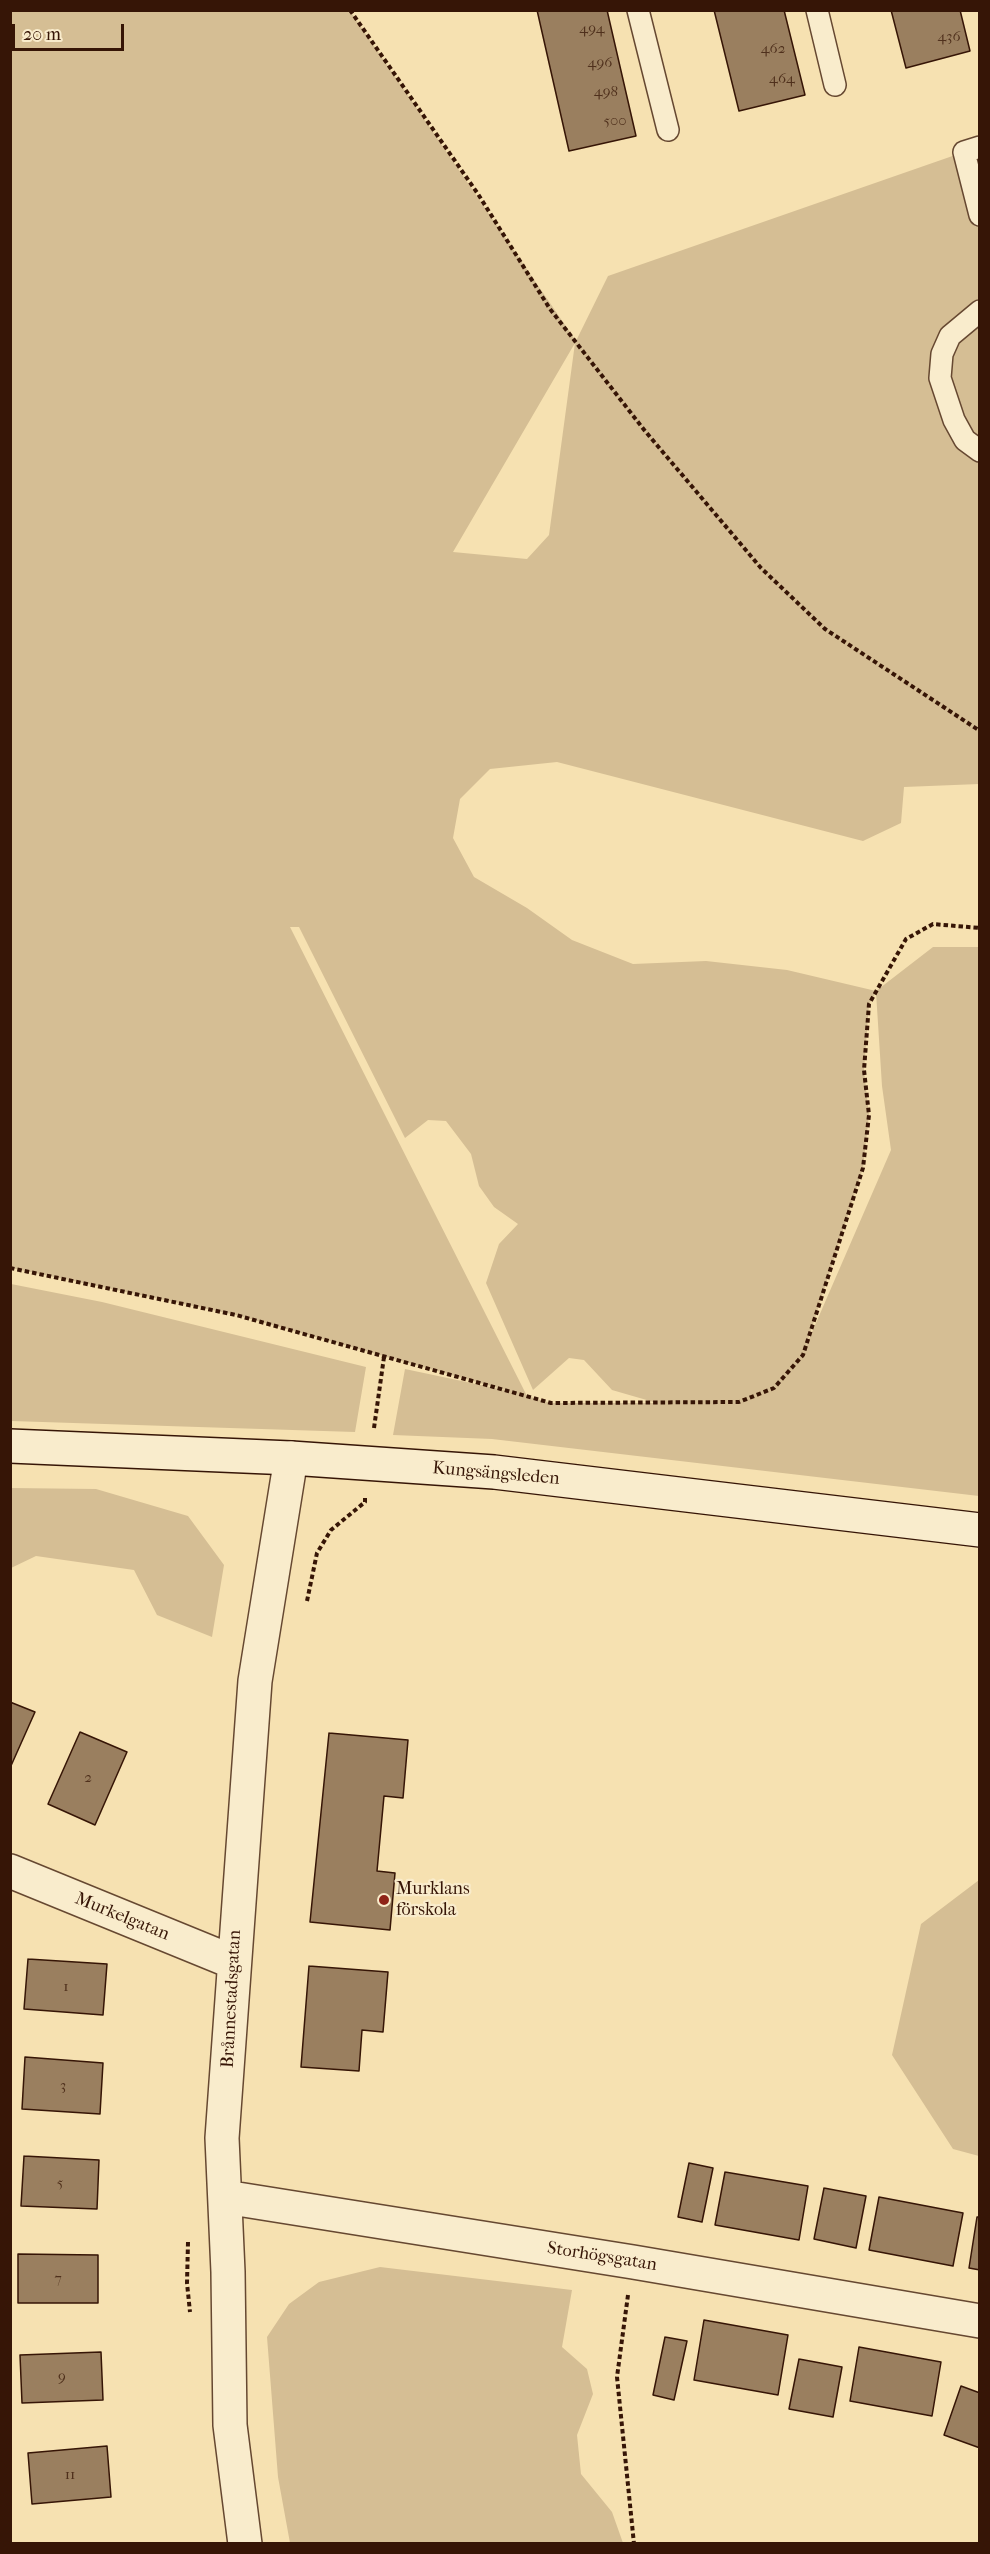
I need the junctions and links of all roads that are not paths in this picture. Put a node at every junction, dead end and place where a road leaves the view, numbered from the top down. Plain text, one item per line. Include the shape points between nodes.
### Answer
1 (638, 10) edge
2 (817, 10) edge
3 (835, 85) dead end
4 (668, 130) dead end
5 (980, 147) edge
6 (980, 215) edge
7 (980, 311) edge
8 (980, 451) edge
9 (10, 1446) edge
10 (291, 1458) junction
11 (980, 1530) edge
12 (10, 1871) edge
13 (233, 1962) junction
14 (225, 2197) junction
15 (980, 2321) edge
16 (245, 2544) edge

1 - 4 lane
2 - 3 lane
5 - 6 lane via 964,152
7 - 8 lane via 950,336 942,354 940,378 954,420 965,440
9 - 10 street, Kungsängsleden
10 - 11 street, Kungsängsleden via 494,1472
10 - 13 street, Brånnestadsgatan via 255,1681
12 - 13 street, Murkelgatan
13 - 14 street, Brånnestadsgatan via 233,2013 222,2138
14 - 15 street, Storhögsgatan
14 - 16 street, Brånnestadsgatan via 230,2425

